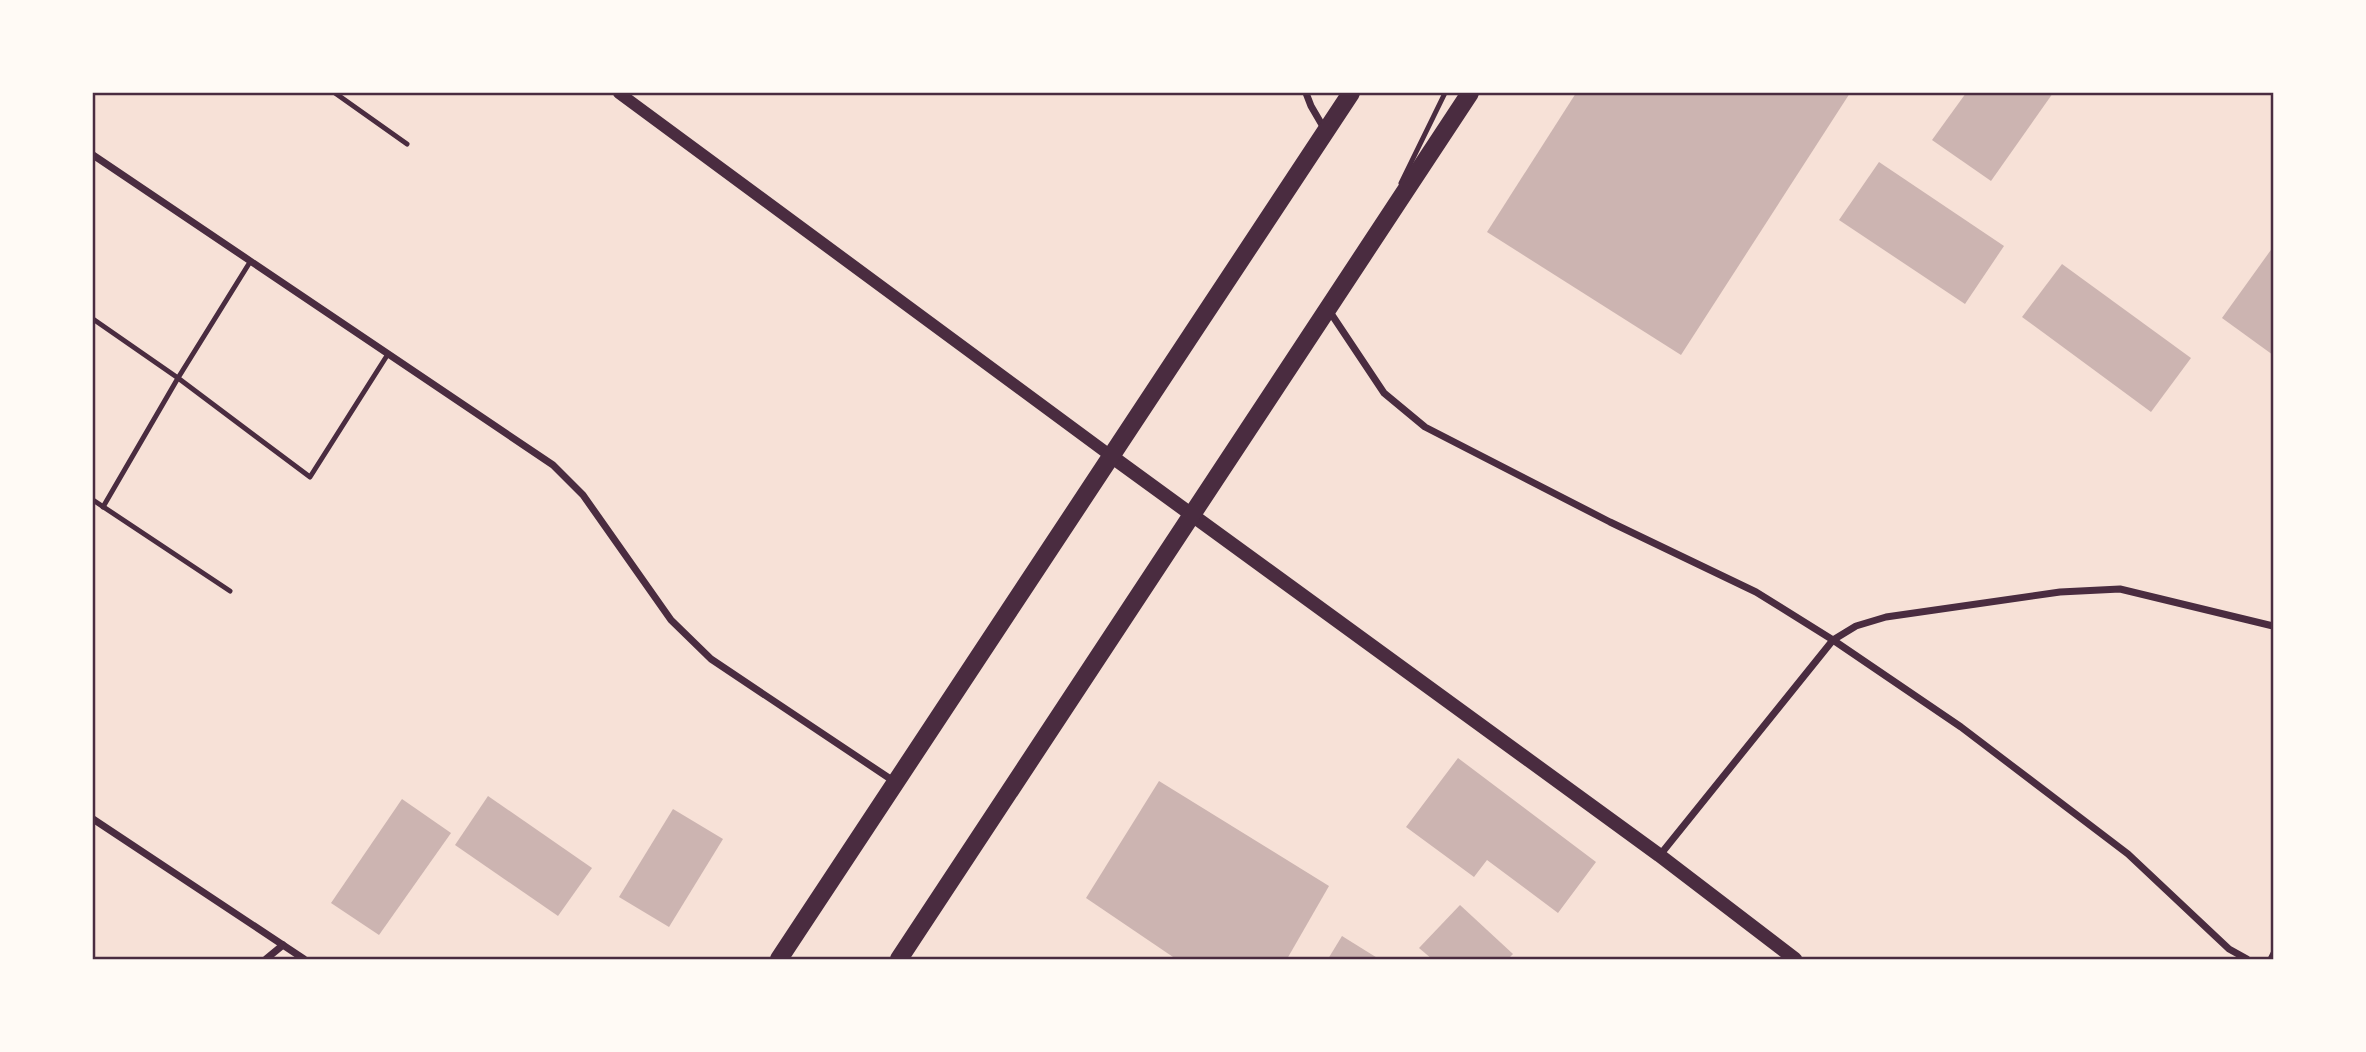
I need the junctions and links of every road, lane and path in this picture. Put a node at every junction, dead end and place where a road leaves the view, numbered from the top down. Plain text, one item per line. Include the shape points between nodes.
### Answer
1 (335, 93) edge
2 (619, 93) edge
3 (1306, 93) edge
4 (1350, 93) edge
5 (1445, 93) edge
6 (1469, 93) edge
7 (1326, 130) junction
8 (407, 144) dead end
9 (93, 155) edge
10 (1375, 236) junction
11 (250, 262) junction
12 (1328, 309) junction
13 (93, 319) edge
14 (388, 354) junction
15 (178, 378) junction
16 (1111, 456) junction
17 (93, 500) edge
18 (103, 507) junction
19 (1192, 514) junction
20 (230, 591) dead end
21 (2273, 626) edge
22 (1833, 640) junction
23 (895, 782) junction
24 (93, 819) edge
25 (1659, 855) junction
26 (805, 920) junction
27 (283, 945) junction
28 (2273, 953) edge
29 (266, 959) edge
30 (304, 959) edge
31 (779, 959) edge
32 (789, 959) edge
33 (899, 959) edge
34 (1795, 959) edge
35 (2247, 959) edge
36 (2270, 959) edge

1 - 8 lane
2 - 16 street
3 - 7 street
4 - 7 main road
5 - 10 lane
6 - 10 main road
7 - 16 main road
9 - 11 street
10 - 12 main road
11 - 14 street
11 - 15 lane
12 - 19 main road
12 - 22 street via 1384,393 1425,427 1756,592
13 - 15 lane
14 - 15 lane via 310,477
14 - 23 street via 553,465 583,495 671,620 711,659
15 - 18 lane
16 - 19 main road
16 - 23 main road
17 - 18 lane
18 - 20 lane
19 - 25 main road
19 - 33 main road
21 - 22 street via 2120,589 2060,592 1886,617 1856,626
22 - 25 street
22 - 35 street via 1961,727 2128,854 2229,949
23 - 26 main road
24 - 27 street
25 - 34 main road
26 - 31 main road
26 - 32 lane
27 - 29 street
27 - 30 street
28 - 36 lane

